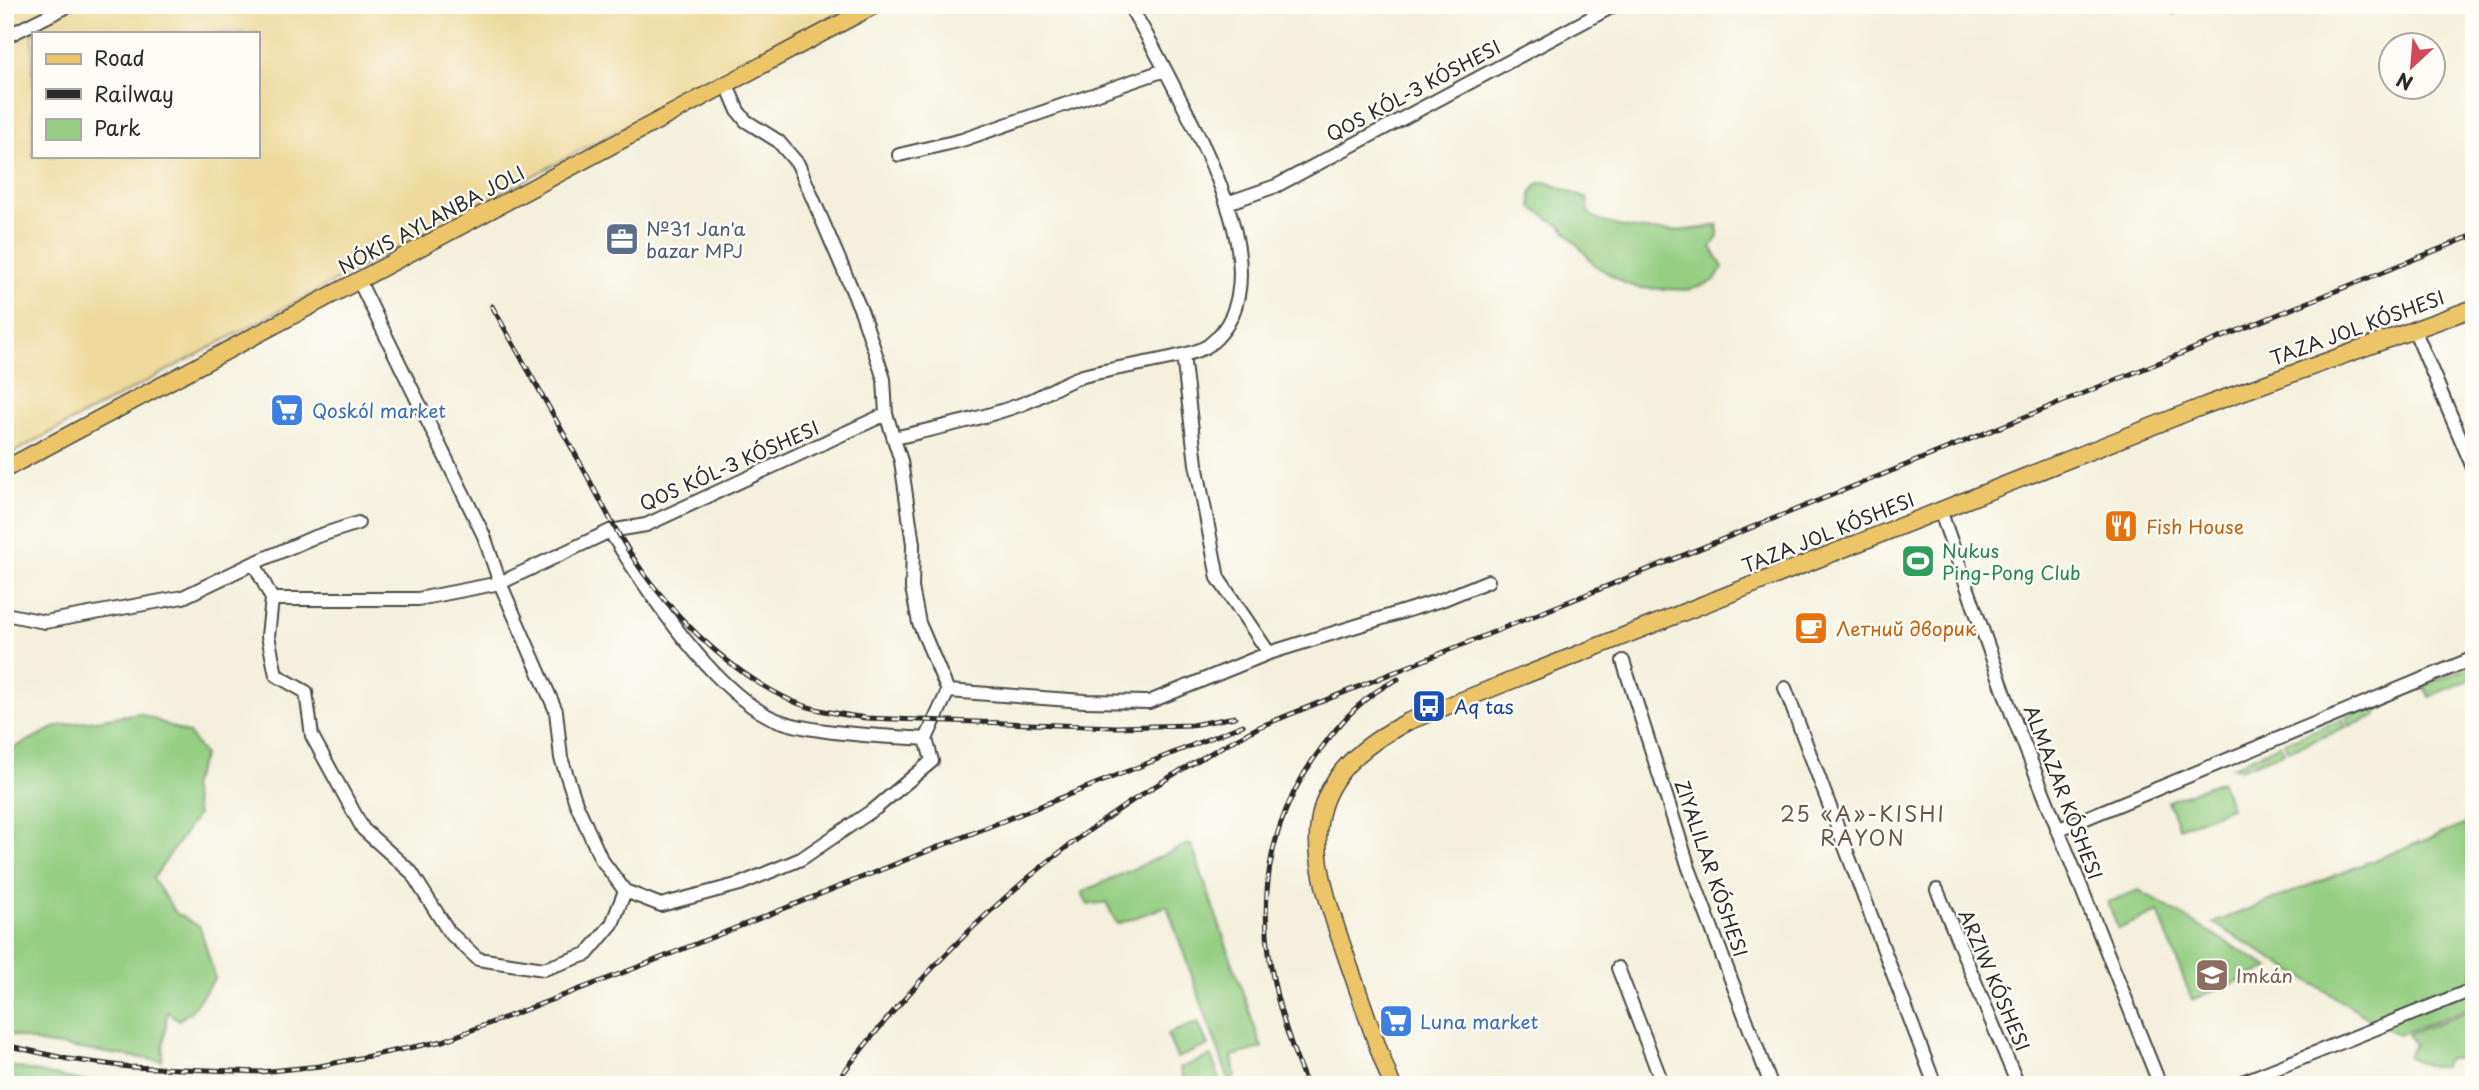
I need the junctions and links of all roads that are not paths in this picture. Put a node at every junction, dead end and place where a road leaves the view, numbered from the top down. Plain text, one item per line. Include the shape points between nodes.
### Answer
1 (70, 5) edge
2 (875, 5) edge
3 (1129, 5) edge
4 (1615, 5) edge
5 (5, 37) edge
6 (1165, 70) junction
7 (726, 83) junction
8 (899, 155) dead end
9 (1227, 203) junction
10 (359, 281) junction
11 (2474, 309) edge
12 (2414, 329) junction
13 (1183, 355) junction
14 (886, 414) junction
15 (894, 438) junction
16 (5, 469) edge
17 (2474, 470) edge
18 (1940, 510) junction
19 (358, 523) dead end
20 (610, 531) junction
21 (254, 563) junction
22 (1488, 581) dead end
23 (500, 583) junction
24 (272, 599) junction
25 (5, 614) edge
26 (1269, 653) junction
27 (2474, 659) edge
28 (1623, 661) dead end
29 (1785, 688) dead end
30 (948, 691) junction
31 (926, 739) junction
32 (2057, 830) junction
33 (1937, 890) dead end
34 (625, 891) junction
35 (1618, 968) dead end
36 (2474, 989) edge
37 (1392, 1085) edge
38 (1663, 1085) edge
39 (1771, 1085) edge
40 (1935, 1085) edge
41 (2018, 1085) edge
42 (2160, 1085) edge
43 (2235, 1085) edge

1 - 5 street
2 - 7 main road
3 - 6 street
4 - 9 street, QOS KÓL-3 KÓSHESI via 1276,186
6 - 8 street via 962,140
6 - 9 street via 1208,153
7 - 10 main road
7 - 14 street via 746,121 778,141 798,164 862,313 884,379
9 - 13 street via 1241,264 1236,299 1225,326 1208,346
10 - 16 main road
10 - 23 street via 484,536
11 - 12 main road, TAZA JOL KÓSHESI
12 - 17 street
12 - 18 main road, TAZA JOL KÓSHESI
13 - 15 street via 1081,377 1026,403
13 - 26 street via 1196,464 1218,578
14 - 15 street
14 - 20 street, QOS KÓL-3 KÓSHESI via 646,525
15 - 30 street via 913,544 912,588
18 - 32 street, ALMAZAR KÓSHESI
18 - 37 main road, TAZA JOL KÓSHESI via 1407,722 1374,739 1352,758 1325,799 1315,838 1326,902
19 - 21 street
20 - 23 street, QOS KÓL-3 KÓSHESI
20 - 31 street via 650,596 714,671 770,717 827,730
21 - 24 street
21 - 25 street via 183,597 153,605 45,622
22 - 26 street
23 - 24 street via 418,599
23 - 34 street via 556,711 561,758 576,803 601,859
24 - 34 street via 268,636 276,674 306,692 312,736 335,783 363,829 411,872 449,932 478,959 544,969 587,954 612,924
26 - 30 street via 1149,702
27 - 32 street
28 - 39 street via 1689,868
29 - 40 street
30 - 31 street
31 - 34 street via 932,761 801,859 740,884 661,905
32 - 42 street, ALMAZAR KÓSHESI
33 - 41 street
35 - 38 street
36 - 43 street

